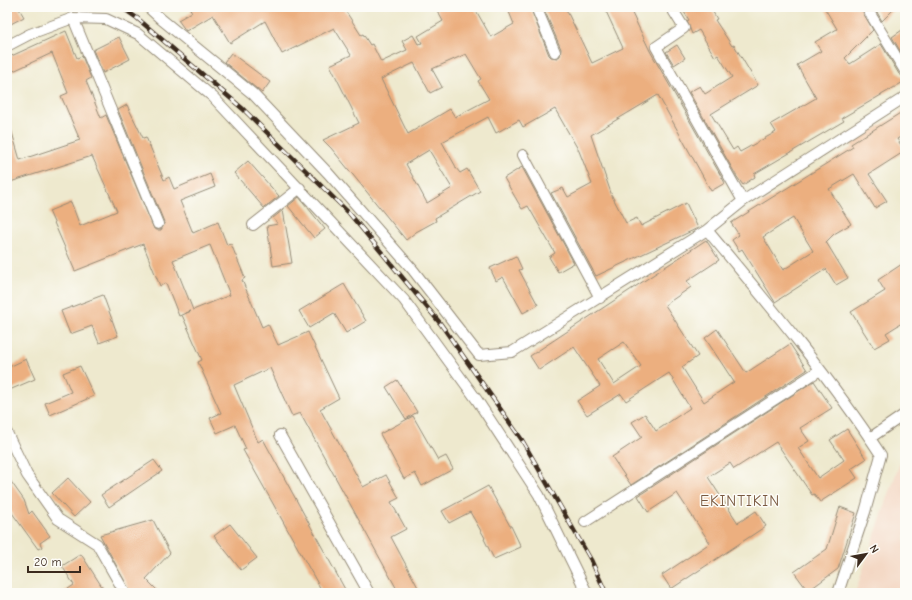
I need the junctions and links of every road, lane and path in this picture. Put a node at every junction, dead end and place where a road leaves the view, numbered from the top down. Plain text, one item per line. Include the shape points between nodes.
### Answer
1 (148, 7) edge
2 (536, 7) edge
3 (670, 7) edge
4 (866, 7) edge
5 (73, 18) junction
6 (7, 46) edge
7 (555, 52) dead end
8 (905, 71) edge
9 (905, 97) edge
10 (523, 155) dead end
11 (300, 188) junction
12 (743, 201) junction
13 (158, 224) dead end
14 (253, 225) dead end
15 (707, 230) junction
16 (600, 298) junction
17 (820, 370) junction
18 (905, 414) edge
19 (7, 433) edge
20 (280, 435) dead end
21 (870, 438) junction
22 (585, 522) dead end
23 (125, 593) edge
24 (369, 593) edge
25 (587, 593) edge
26 (838, 593) edge

1 - 16 lane via 252,94 328,173 413,270 479,355 512,352
2 - 7 lane
3 - 12 lane via 684,28 656,47
4 - 8 lane
5 - 6 lane via 30,34
5 - 11 lane via 106,19 138,34 213,97
5 - 13 lane
9 - 12 lane
10 - 16 lane
11 - 14 lane
11 - 25 lane via 404,300 477,400 539,495
12 - 15 lane
15 - 16 lane
15 - 17 lane
17 - 21 lane
17 - 22 lane
18 - 21 lane
19 - 23 lane via 27,475 58,519 97,544
20 - 24 lane
21 - 26 lane via 881,455

